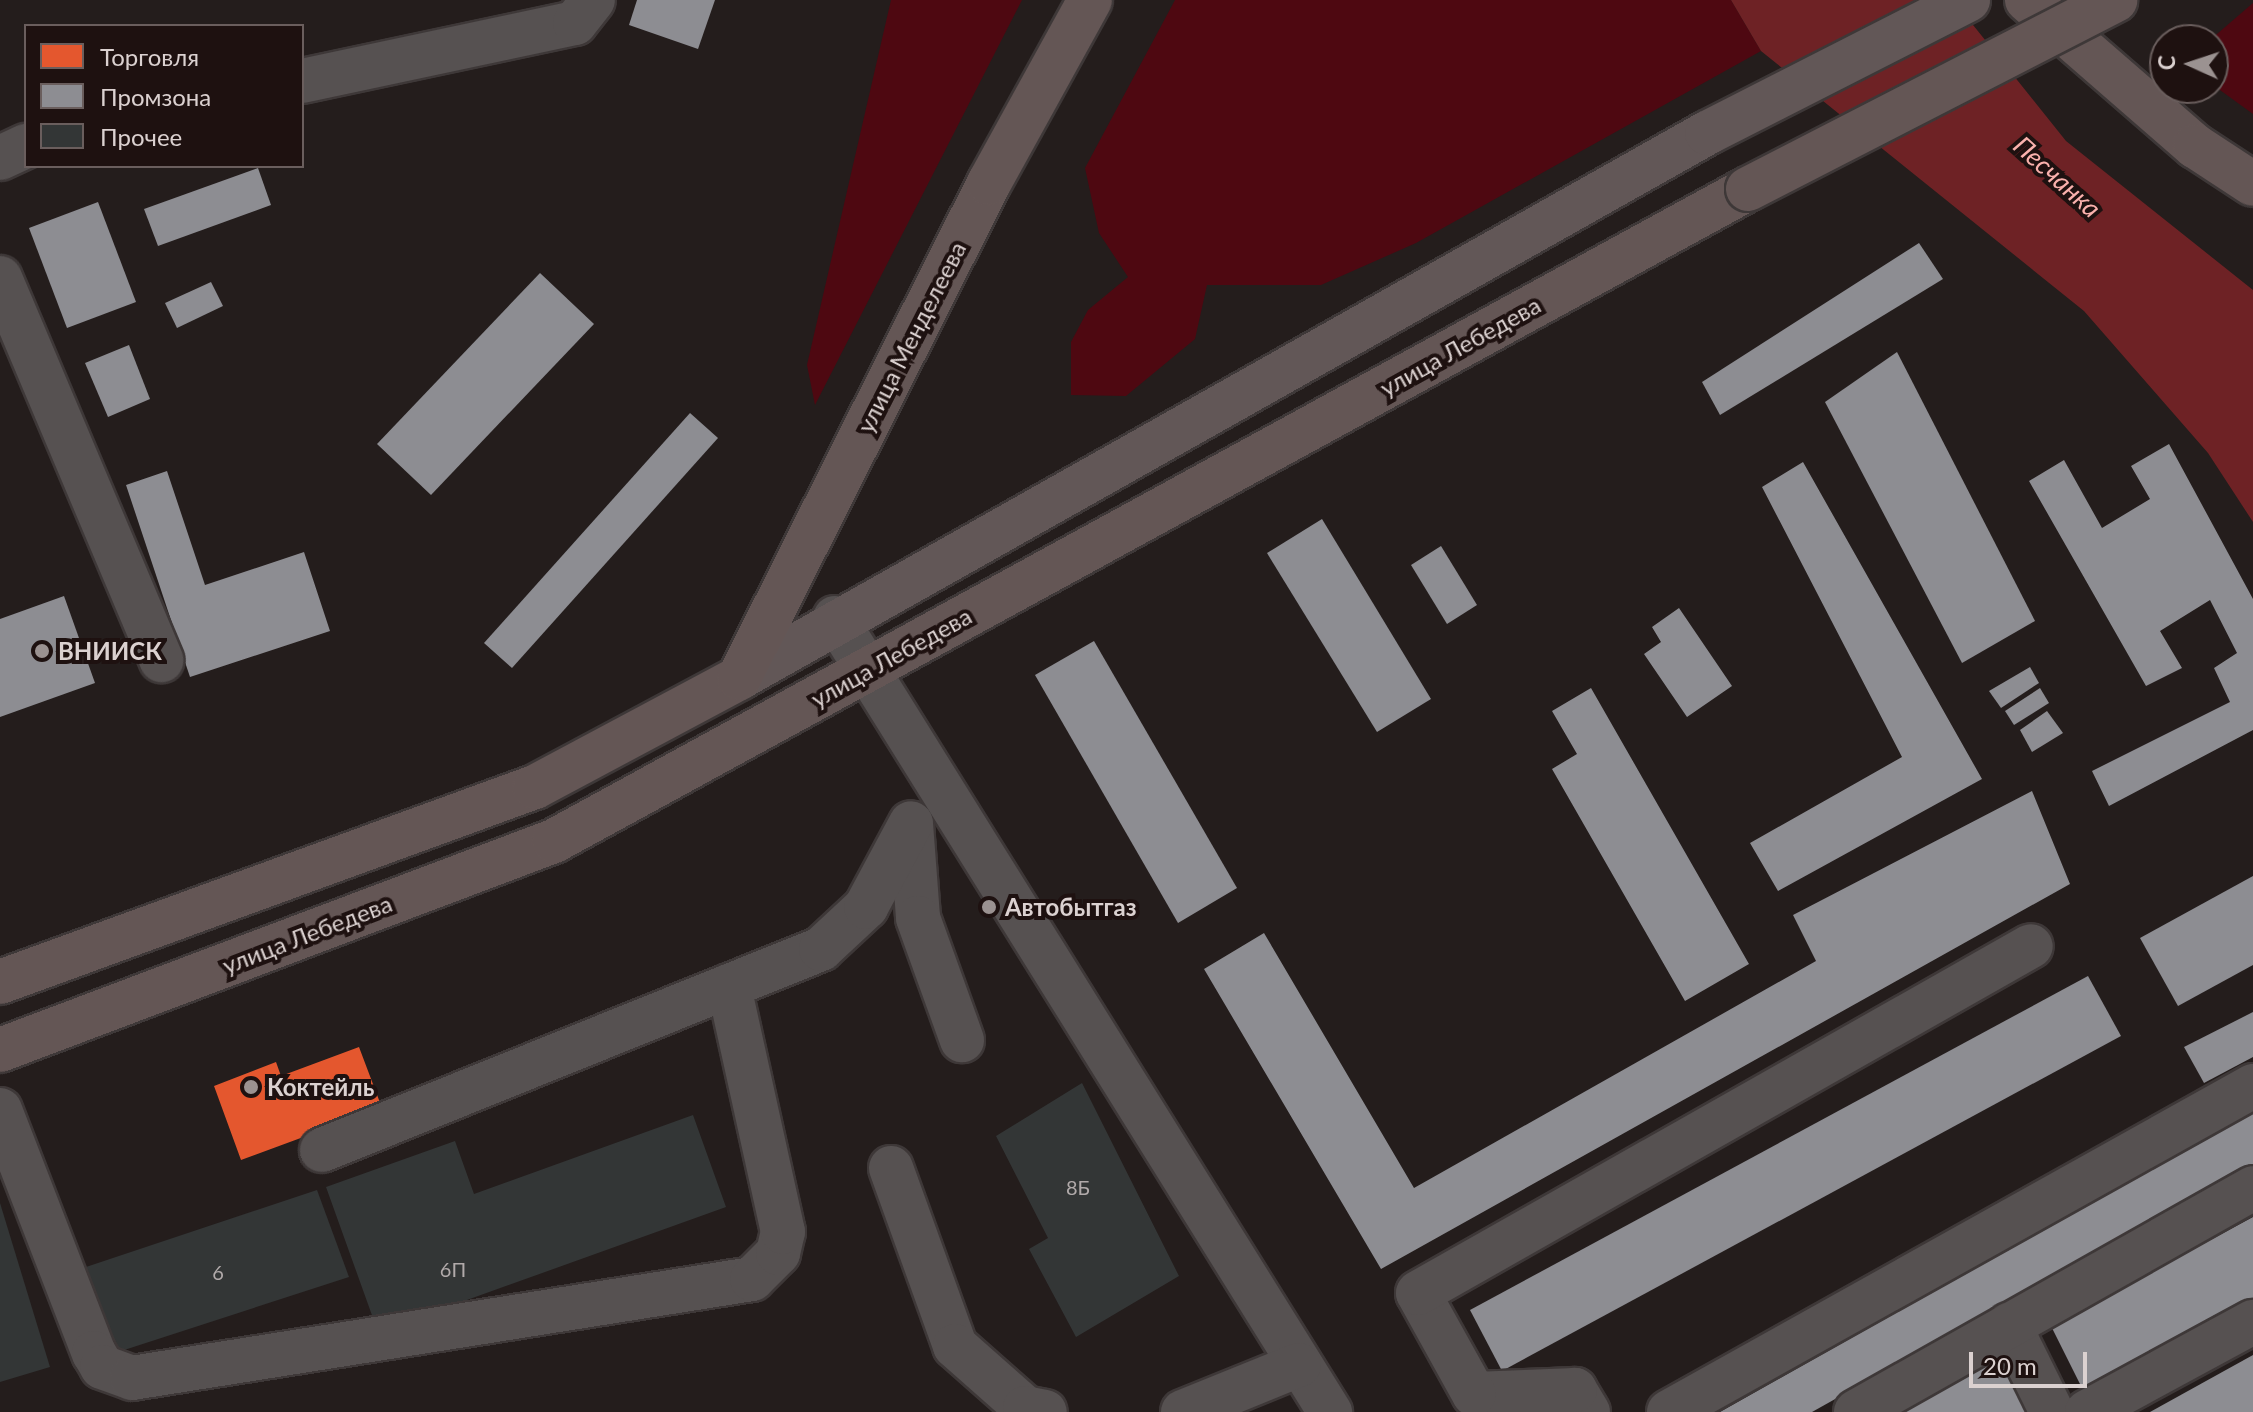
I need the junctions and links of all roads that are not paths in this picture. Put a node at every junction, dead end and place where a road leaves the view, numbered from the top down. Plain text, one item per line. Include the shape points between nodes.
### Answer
1 (593, 0) edge
2 (1090, 0) edge
3 (1968, 0) edge
4 (2027, 0) edge
5 (2115, 0) edge
6 (304, 81) edge
7 (24, 147) edge
8 (0, 158) edge
9 (2253, 184) edge
10 (0, 278) edge
11 (835, 618) junction
12 (161, 660) dead end
13 (863, 670) junction
14 (739, 678) junction
15 (920, 750) junction
16 (911, 823) junction
17 (2031, 946) dead end
18 (0, 982) edge
19 (729, 986) junction
20 (962, 1040) dead end
21 (0, 1050) edge
22 (2253, 1086) edge
23 (0, 1110) edge
24 (322, 1150) dead end
25 (891, 1168) dead end
26 (2253, 1188) edge
27 (2253, 1322) edge
28 (2009, 1325) junction
29 (1299, 1365) junction
30 (1460, 1403) edge
31 (1045, 1412) edge
32 (1183, 1412) edge
33 (1330, 1412) edge
34 (1588, 1412) edge
35 (1669, 1412) edge
36 (1856, 1412) edge
37 (2052, 1412) edge
38 (2087, 1412) edge

1 - 6 lane via 575,23
2 - 14 highway, улица Менделеева via 989,183
3 - 11 main road via 1707,133
4 - 9 highway via 2195,146
5 - 13 highway, улица Лебедева, bridge via 1748,189
7 - 8 lane
10 - 12 lane
11 - 13 lane
11 - 14 main road
13 - 15 lane
13 - 21 highway, улица Лебедева via 554,841
14 - 18 highway via 535,787
15 - 16 lane
15 - 29 lane
16 - 19 lane via 866,907 821,949
16 - 20 lane via 918,918
17 - 30 lane via 1418,1293
19 - 23 lane via 783,1232 778,1253 752,1279 132,1378 102,1367 94,1353
19 - 24 lane
22 - 35 lane
25 - 31 lane via 955,1346 1025,1408
26 - 28 lane
27 - 38 lane
28 - 36 lane
28 - 37 lane
29 - 32 lane
29 - 33 lane
30 - 34 lane via 1575,1390

